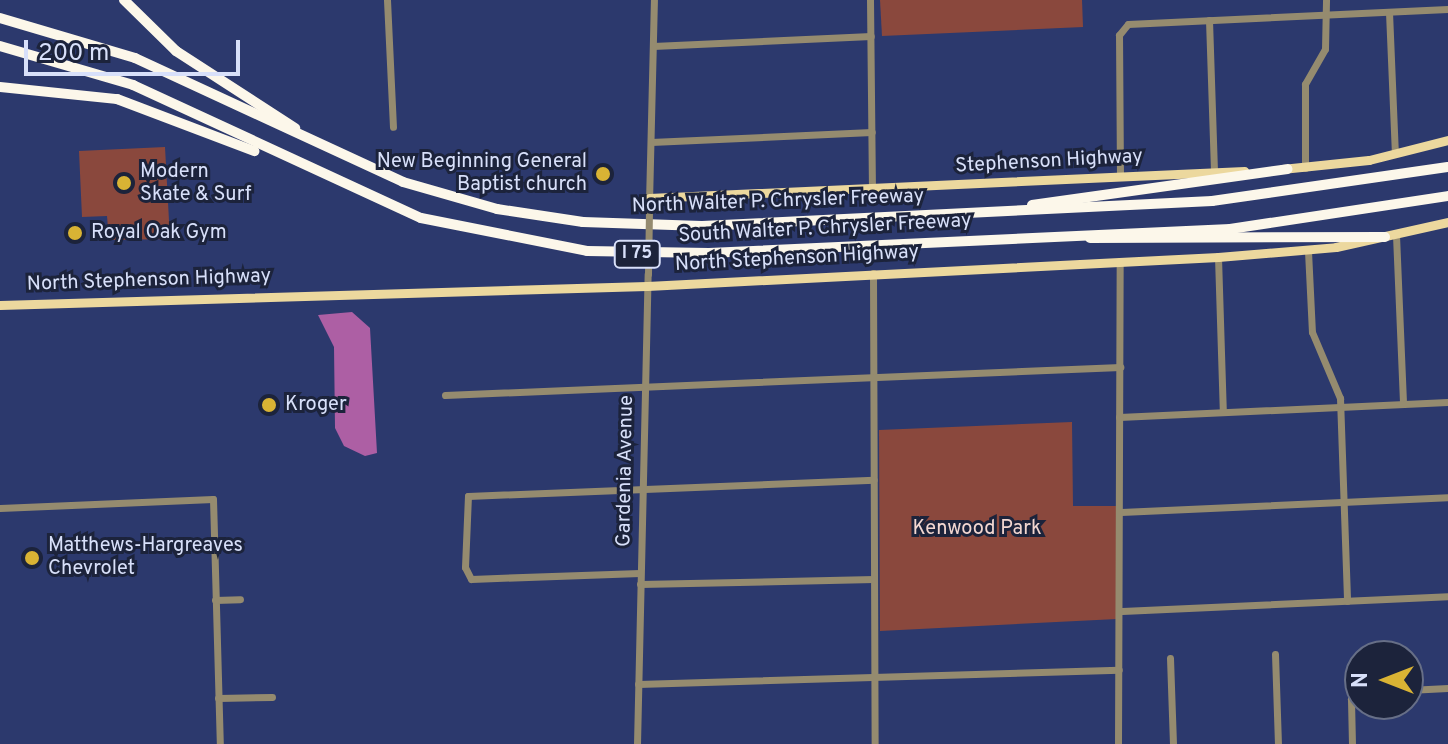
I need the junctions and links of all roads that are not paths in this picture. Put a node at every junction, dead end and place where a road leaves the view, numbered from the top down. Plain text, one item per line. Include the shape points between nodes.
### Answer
1 (124, 0) edge
2 (387, 0) edge
3 (654, 0) edge
4 (870, 0) edge
5 (1326, 0) edge
6 (1448, 9) edge
7 (1389, 12) junction
8 (1326, 14) junction
9 (0, 18) edge
10 (1209, 20) junction
11 (871, 36) junction
12 (0, 46) edge
13 (653, 46) junction
14 (0, 87) edge
15 (393, 127) dead end
16 (872, 132) junction
17 (1448, 140) edge
18 (651, 142) junction
19 (320, 145) junction
20 (1395, 153) junction
21 (1448, 167) edge
22 (1305, 168) junction
23 (1287, 169) junction
24 (308, 172) junction
25 (1214, 172) junction
26 (1120, 177) junction
27 (872, 189) junction
28 (1448, 196) edge
29 (649, 203) junction
30 (998, 211) junction
31 (1448, 222) edge
32 (1072, 235) junction
33 (1391, 236) junction
34 (1308, 251) junction
35 (1218, 257) junction
36 (1120, 261) junction
37 (873, 273) junction
38 (647, 286) junction
39 (0, 305) edge
40 (1120, 367) junction
41 (873, 380) junction
42 (644, 387) junction
43 (445, 395) dead end
44 (1448, 402) edge
45 (1403, 404) junction
46 (1340, 407) junction
47 (1223, 412) junction
48 (1119, 417) junction
49 (874, 480) junction
50 (642, 485) junction
51 (1448, 497) edge
52 (1344, 502) junction
53 (0, 508) edge
54 (1121, 512) junction
55 (640, 573) junction
56 (874, 579) junction
57 (640, 584) junction
58 (1448, 596) edge
59 (240, 599) dead end
60 (215, 600) junction
61 (1347, 601) junction
62 (1122, 611) junction
63 (1275, 654) dead end
64 (1170, 658) dead end
65 (1119, 670) junction
66 (875, 678) junction
67 (638, 684) junction
68 (1448, 688) edge
69 (1424, 689) edge
70 (272, 697) dead end
71 (218, 698) junction
72 (1354, 720) edge
73 (220, 744) edge
74 (637, 744) edge
75 (875, 744) edge
76 (1118, 744) edge
77 (1173, 744) edge
78 (1278, 744) edge
79 (1352, 744) edge

1 - 19 highway via 176,51
2 - 15 street
3 - 13 street, Gardenia Avenue
4 - 11 street
5 - 8 street
6 - 7 street
7 - 8 street
7 - 20 street
8 - 10 street
8 - 22 street via 1325,49 1305,84
9 - 19 highway, North Walter P. Chrysler Freeway / I 75 via 135,58
10 - 25 street
10 - 26 street via 1122,28
11 - 13 street
11 - 16 street
12 - 24 highway, South Walter P. Chrysler Freeway / I 75 via 124,82
13 - 18 street, Gardenia Avenue
14 - 24 highway via 135,104
16 - 18 street
16 - 27 street
17 - 20 main road, Stephenson Highway
18 - 29 street, Gardenia Avenue
19 - 30 highway, North Walter P. Chrysler Freeway / I 75 via 424,189 583,222 674,227
20 - 22 main road, Stephenson Highway
21 - 30 highway, North Walter P. Chrysler Freeway / I 75 via 1235,199
22 - 23 main road, Stephenson Highway
23 - 25 main road, Stephenson Highway
23 - 30 highway
24 - 32 highway, South Walter P. Chrysler Freeway / I 75 via 455,228 604,253
25 - 26 main road, Stephenson Highway
26 - 27 main road, Stephenson Highway
27 - 29 main road, Stephenson Highway
28 - 32 highway, South Walter P. Chrysler Freeway / I 75 via 1283,225
29 - 38 street, Gardenia Avenue, bridge
31 - 33 main road, North Stephenson Highway
32 - 33 highway via 1116,243
33 - 34 main road, North Stephenson Highway
33 - 45 street
34 - 35 main road, North Stephenson Highway
34 - 46 street via 1312,332 1333,369
35 - 36 main road, North Stephenson Highway
35 - 47 street
36 - 37 main road, North Stephenson Highway
36 - 40 street
37 - 38 main road, North Stephenson Highway
37 - 41 street
38 - 39 main road, North Stephenson Highway
38 - 42 street, Gardenia Avenue
40 - 41 street
40 - 48 street
41 - 42 street
41 - 49 street
42 - 43 street
42 - 50 street, Gardenia Avenue
44 - 45 street
45 - 46 street
46 - 47 street
46 - 52 street
47 - 48 street
48 - 54 street
49 - 50 street
49 - 56 street
50 - 55 street, Gardenia Avenue
50 - 55 street via 470,494 465,567 471,579
51 - 52 street
52 - 54 street
52 - 61 street
53 - 60 street via 213,499
54 - 62 street
55 - 57 street, Gardenia Avenue
56 - 57 street
56 - 66 street
57 - 67 street, Gardenia Avenue
58 - 61 street
59 - 60 street
60 - 71 street
61 - 62 street
62 - 65 street
63 - 78 street
64 - 77 street
65 - 66 street
65 - 76 street
66 - 67 street
66 - 75 street
67 - 74 street, Gardenia Avenue
68 - 69 street
70 - 71 street
71 - 73 street
72 - 79 street

